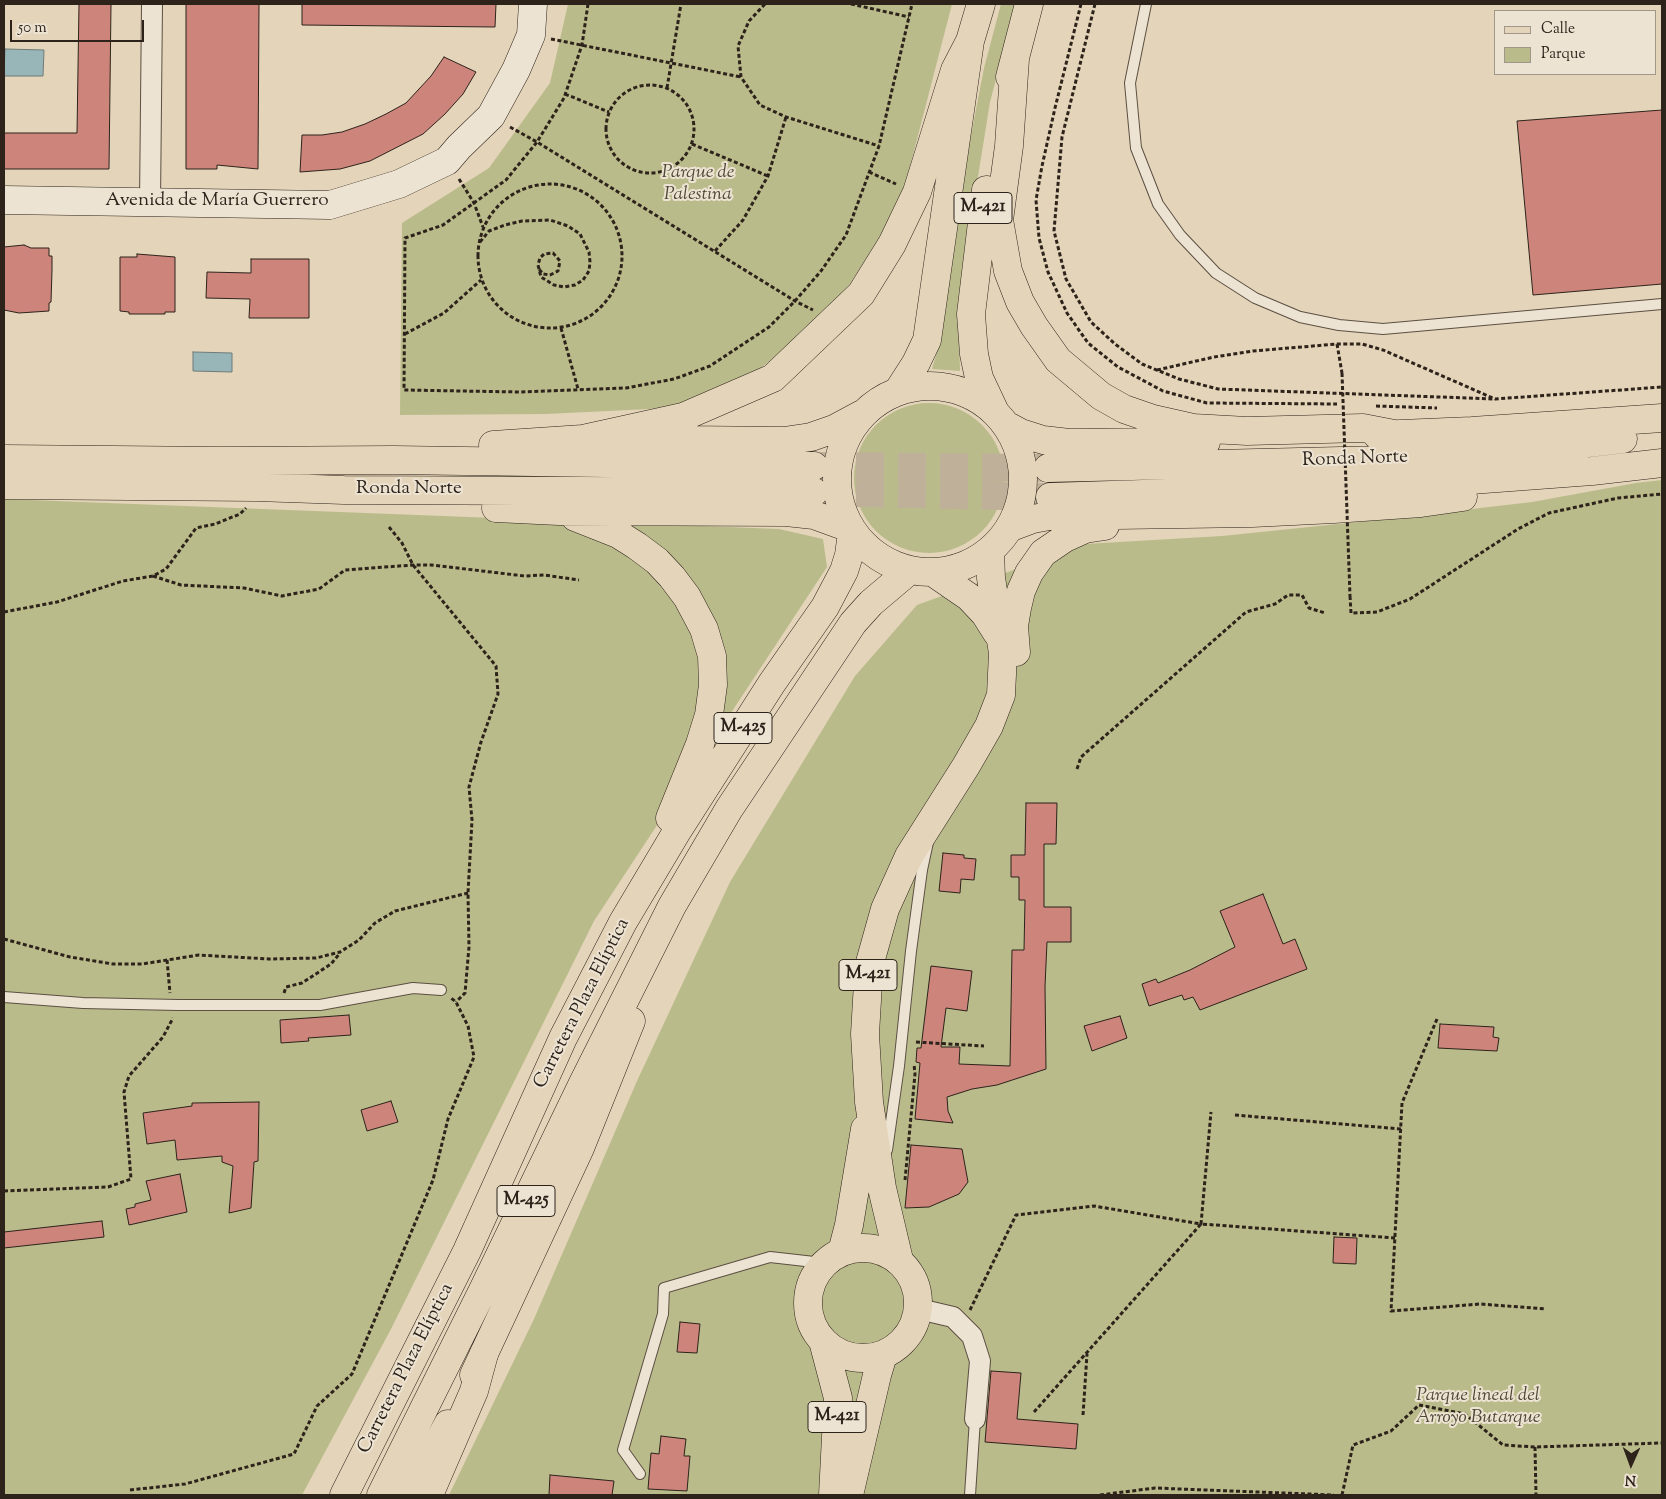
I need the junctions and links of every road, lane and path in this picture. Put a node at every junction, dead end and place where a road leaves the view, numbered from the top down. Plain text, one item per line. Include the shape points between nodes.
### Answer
1 (152, 4) edge
2 (533, 4) edge
3 (588, 4) edge
4 (681, 4) edge
5 (766, 4) edge
6 (851, 4) edge
7 (912, 4) edge
8 (981, 4) edge
9 (1029, 4) edge
10 (1081, 4) edge
11 (1095, 4) edge
12 (1146, 4) edge
13 (909, 17) junction
14 (531, 36) junction
15 (970, 41) junction
16 (582, 45) junction
17 (1015, 59) junction
18 (671, 63) junction
19 (741, 77) junction
20 (667, 88) junction
21 (565, 94) junction
22 (609, 112) junction
23 (492, 116) junction
24 (786, 117) junction
25 (537, 142) junction
26 (692, 144) junction
27 (879, 146) junction
28 (448, 161) junction
29 (869, 172) junction
30 (768, 176) junction
31 (917, 192) junction
32 (4, 200) edge
33 (150, 202) junction
34 (474, 203) junction
35 (483, 227) junction
36 (478, 245) junction
37 (714, 251) junction
38 (539, 269) junction
39 (481, 280) junction
40 (795, 302) junction
41 (1662, 304) edge
42 (833, 321) junction
43 (561, 328) junction
44 (405, 335) junction
45 (1337, 344) junction
46 (1156, 370) junction
47 (1662, 387) edge
48 (578, 390) junction
49 (898, 391) junction
50 (1495, 399) junction
51 (1350, 405) dead end
52 (1369, 406) dead end
53 (1446, 408) dead end
54 (863, 413) junction
55 (1654, 418) edge
56 (1001, 419) junction
57 (1394, 434) junction
58 (1662, 435) edge
59 (583, 439) junction
60 (4, 459) edge
61 (394, 460) junction
62 (1662, 463) edge
63 (1048, 468) tunnel mouth
64 (1592, 471) junction
65 (4, 485) edge
66 (256, 487) junction
67 (344, 490) junction
68 (1662, 494) edge
69 (1050, 497) tunnel mouth
70 (559, 511) junction
71 (1252, 513) junction
72 (389, 527) dead end
73 (1009, 528) junction
74 (851, 530) junction
75 (990, 551) junction
76 (413, 565) junction
77 (922, 572) junction
78 (153, 576) junction
79 (579, 580) dead end
80 (4, 612) edge
81 (1325, 613) dead end
82 (995, 626) junction
83 (996, 709) junction
84 (1077, 769) dead end
85 (932, 820) junction
86 (468, 893) junction
87 (672, 906) junction
88 (624, 922) junction
89 (4, 939) edge
90 (340, 952) junction
91 (167, 960) junction
92 (441, 990) joint
93 (4, 997) edge
94 (456, 1002) junction
95 (178, 1005) junction
96 (280, 1005) junction
97 (1437, 1019) dead end
98 (172, 1023) dead end
99 (917, 1033) dead end
100 (916, 1042) junction
101 (984, 1046) dead end
102 (915, 1050) dead end
103 (915, 1057) dead end
104 (869, 1102) junction
105 (1211, 1112) dead end
106 (1235, 1115) dead end
107 (1401, 1129) junction
108 (893, 1187) junction
109 (4, 1191) edge
110 (1201, 1224) junction
111 (1395, 1238) junction
112 (832, 1258) junction
113 (899, 1260) junction
114 (918, 1309) junction
115 (1546, 1309) dead end
116 (962, 1326) junction
117 (823, 1341) junction
118 (1087, 1352) junction
119 (484, 1354) junction
120 (883, 1355) junction
121 (1034, 1412) dead end
122 (1083, 1415) dead end
123 (975, 1419) joint
124 (1662, 1443) edge
125 (1534, 1447) junction
126 (640, 1474) dead end
127 (130, 1490) dead end
128 (344, 1495) edge
129 (380, 1495) edge
130 (410, 1495) edge
131 (429, 1495) edge
132 (833, 1495) edge
133 (849, 1495) edge
134 (970, 1495) edge
135 (1100, 1495) edge
136 (1334, 1495) edge
137 (1342, 1495) edge
138 (1536, 1495) edge

1 - 33 street
2 - 14 street, Avenida de María Guerrero
3 - 16 path
4 - 18 path
5 - 19 path via 749,21 738,46
6 - 13 path
7 - 13 path
8 - 15 main road, M-421
9 - 17 main road, M-421
10 - 51 path via 1036,200 1039,238 1048,272 1067,313 1088,344 1118,367 1163,391 1207,403
11 - 46 path via 1062,137 1054,231 1066,280 1091,322 1142,364
12 - 41 lane via 1130,82 1136,148 1158,204 1180,235 1216,273 1255,298 1300,317 1383,329
13 - 27 path
14 - 16 path
14 - 23 street, Avenida de María Guerrero
15 - 31 main road via 955,70
15 - 49 main road, M-421 via 927,340
16 - 18 path
16 - 21 path
17 - 56 main road, M-421 via 990,159 971,314 978,378
17 - 57 main road via 1000,220 1008,271 1020,302 1058,360 1101,396 1153,419 1185,426 1247,432 1364,428
18 - 19 path
18 - 20 path
19 - 24 path via 760,105
20 - 22 path via 640,86 627,91
20 - 26 path via 679,95 693,118
21 - 22 path
21 - 25 path
22 - 26 path via 607,139 612,152 634,170 662,172 675,166
23 - 25 path
23 - 28 street, Avenida de María Guerrero
24 - 27 path
24 - 30 path
25 - 34 path via 506,180
25 - 37 path
26 - 30 path
27 - 29 path
28 - 33 street, Avenida de María Guerrero via 398,184 330,204
28 - 34 path
29 - 31 path
29 - 40 path via 846,235 822,271
30 - 37 path via 743,220
31 - 42 main road via 892,244 861,294
32 - 33 street, Avenida de María Guerrero
34 - 35 path
34 - 44 path via 443,225 406,238
35 - 36 path
35 - 43 path via 496,208 514,193 536,185 559,184 581,190 601,203 615,222 622,244 623,267 616,289 602,308 583,321
36 - 38 path via 489,231 522,221 550,220 580,234 590,262 583,280 575,286 554,285 541,276
36 - 39 path
37 - 40 path
38 - 38 path via 538,261 544,254 553,253 559,259 560,268 556,274 546,275
39 - 43 path via 490,298 504,313 521,323 540,328
39 - 44 path via 444,313
40 - 42 path
40 - 48 path via 769,327 710,366 674,380 626,388
42 - 59 main road via 773,378 683,417
43 - 48 path
44 - 48 path via 404,390
45 - 46 path via 1253,351
45 - 50 path via 1362,344 1382,350
45 - 68 path, bridge via 1342,373 1351,613 1377,612 1410,599 1518,529 1549,513 1618,498
46 - 50 path via 1218,389
47 - 50 path
49 - 54 main road, M-421
49 - 56 main road, M-421 via 940,386 960,391 979,400
52 - 53 path
54 - 59 main road via 834,429 784,441
54 - 74 main road, M-421 via 846,440 837,476 838,497
55 - 57 main road
56 - 57 main road via 1021,433 1069,443 1204,442
56 - 73 main road, M-421 via 1018,450 1023,476 1020,503
58 - 63 main road, Ronda Norte via 1383,460
59 - 61 main road via 439,449
60 - 61 main road, Ronda Norte
61 - 67 main road, Ronda Norte via 814,479
62 - 64 main road, Ronda Norte
64 - 69 main road, Ronda Norte via 1390,486
64 - 71 main road, Ronda Norte via 1558,486 1422,503
65 - 66 main road, Ronda Norte
66 - 67 main road, Ronda Norte
66 - 78 path via 252,502 240,514 196,528 166,568
67 - 70 main road via 399,501
70 - 74 main road via 786,512 814,515
70 - 88 main road via 618,534 657,561 688,597 704,629 712,656 713,685 700,744
71 - 73 main road, Ronda Norte via 1049,516
71 - 83 main road via 1176,523 1085,528 1043,553 1021,591 1014,626 1013,679
72 - 76 path
73 - 75 main road, M-421
74 - 77 main road, M-421 via 868,550 887,563
74 - 88 main road, Carretera Plaza Elíptica / M-425 via 844,571 825,607 686,816
75 - 77 main road, M-421 via 951,570
75 - 82 main road, M-421
76 - 78 path via 345,570 319,589 282,596 244,588 181,585
76 - 79 path
76 - 86 path via 496,666 498,694 469,787 472,820
77 - 82 main road, M-421 via 969,597
77 - 87 main road, Carretera Plaza Elíptica / M-425 via 871,603 853,623 729,809
78 - 80 path via 123,581 57,602
81 - 84 path via 1309,608 1302,596 1288,595 1275,604 1246,612 1081,757
82 - 83 main road, M-421 via 1003,653 1003,682
83 - 85 main road, M-421
85 - 104 main road, M-421 via 909,856 885,909 868,966 865,1034
85 - 108 lane via 911,951 899,1066
86 - 90 path via 395,911 374,923 359,940
86 - 94 path via 469,947 464,993
87 - 119 main road via 642,993 580,1148
87 - 129 main road, Carretera Plaza Elíptica / M-425
88 - 128 main road, Carretera Plaza Elíptica / M-425 via 563,1038 467,1251
89 - 91 path via 70,957 113,964
90 - 91 path via 316,958 200,955
90 - 96 path via 331,964 302,983 286,987
91 - 95 path via 170,995
92 - 94 path
92 - 96 lane via 413,988 320,1005
93 - 95 lane
94 - 127 path via 468,1026 474,1057 448,1119 433,1180 352,1374 316,1406 294,1454 185,1484
95 - 96 lane
97 - 107 path via 1402,1103
98 - 109 path via 129,1076 124,1092 132,1179 108,1187
99 - 100 path
100 - 101 path
100 - 102 path
103 - 108 path via 915,1074
104 - 108 main road, M-421
104 - 112 main road, M-421 via 848,1226
105 - 110 path
106 - 107 path
107 - 111 path
108 - 113 main road, M-421
110 - 111 path
110 - 116 path via 1094,1206 1016,1215
110 - 118 path
111 - 115 path via 1391,1311 1480,1304
112 - 113 main road via 864,1249 881,1251
112 - 117 main road, M-421 via 811,1285 809,1309 816,1332
112 - 126 lane via 770,1257 664,1288 663,1314 623,1450
113 - 114 main road, M-421 via 915,1287
114 - 116 street via 953,1317
114 - 120 main road, M-421 via 902,1343
116 - 123 street via 972,1336 980,1361
117 - 120 main road, M-421 via 840,1354 862,1358
117 - 132 main road, M-421 via 838,1398
118 - 121 path
118 - 122 path
119 - 130 main road
119 - 131 main road via 474,1391
120 - 133 main road, M-421
123 - 134 lane
124 - 125 path
125 - 137 path via 1504,1445 1465,1414 1419,1405 1391,1431 1353,1445
125 - 138 path
135 - 136 path via 1155,1488

